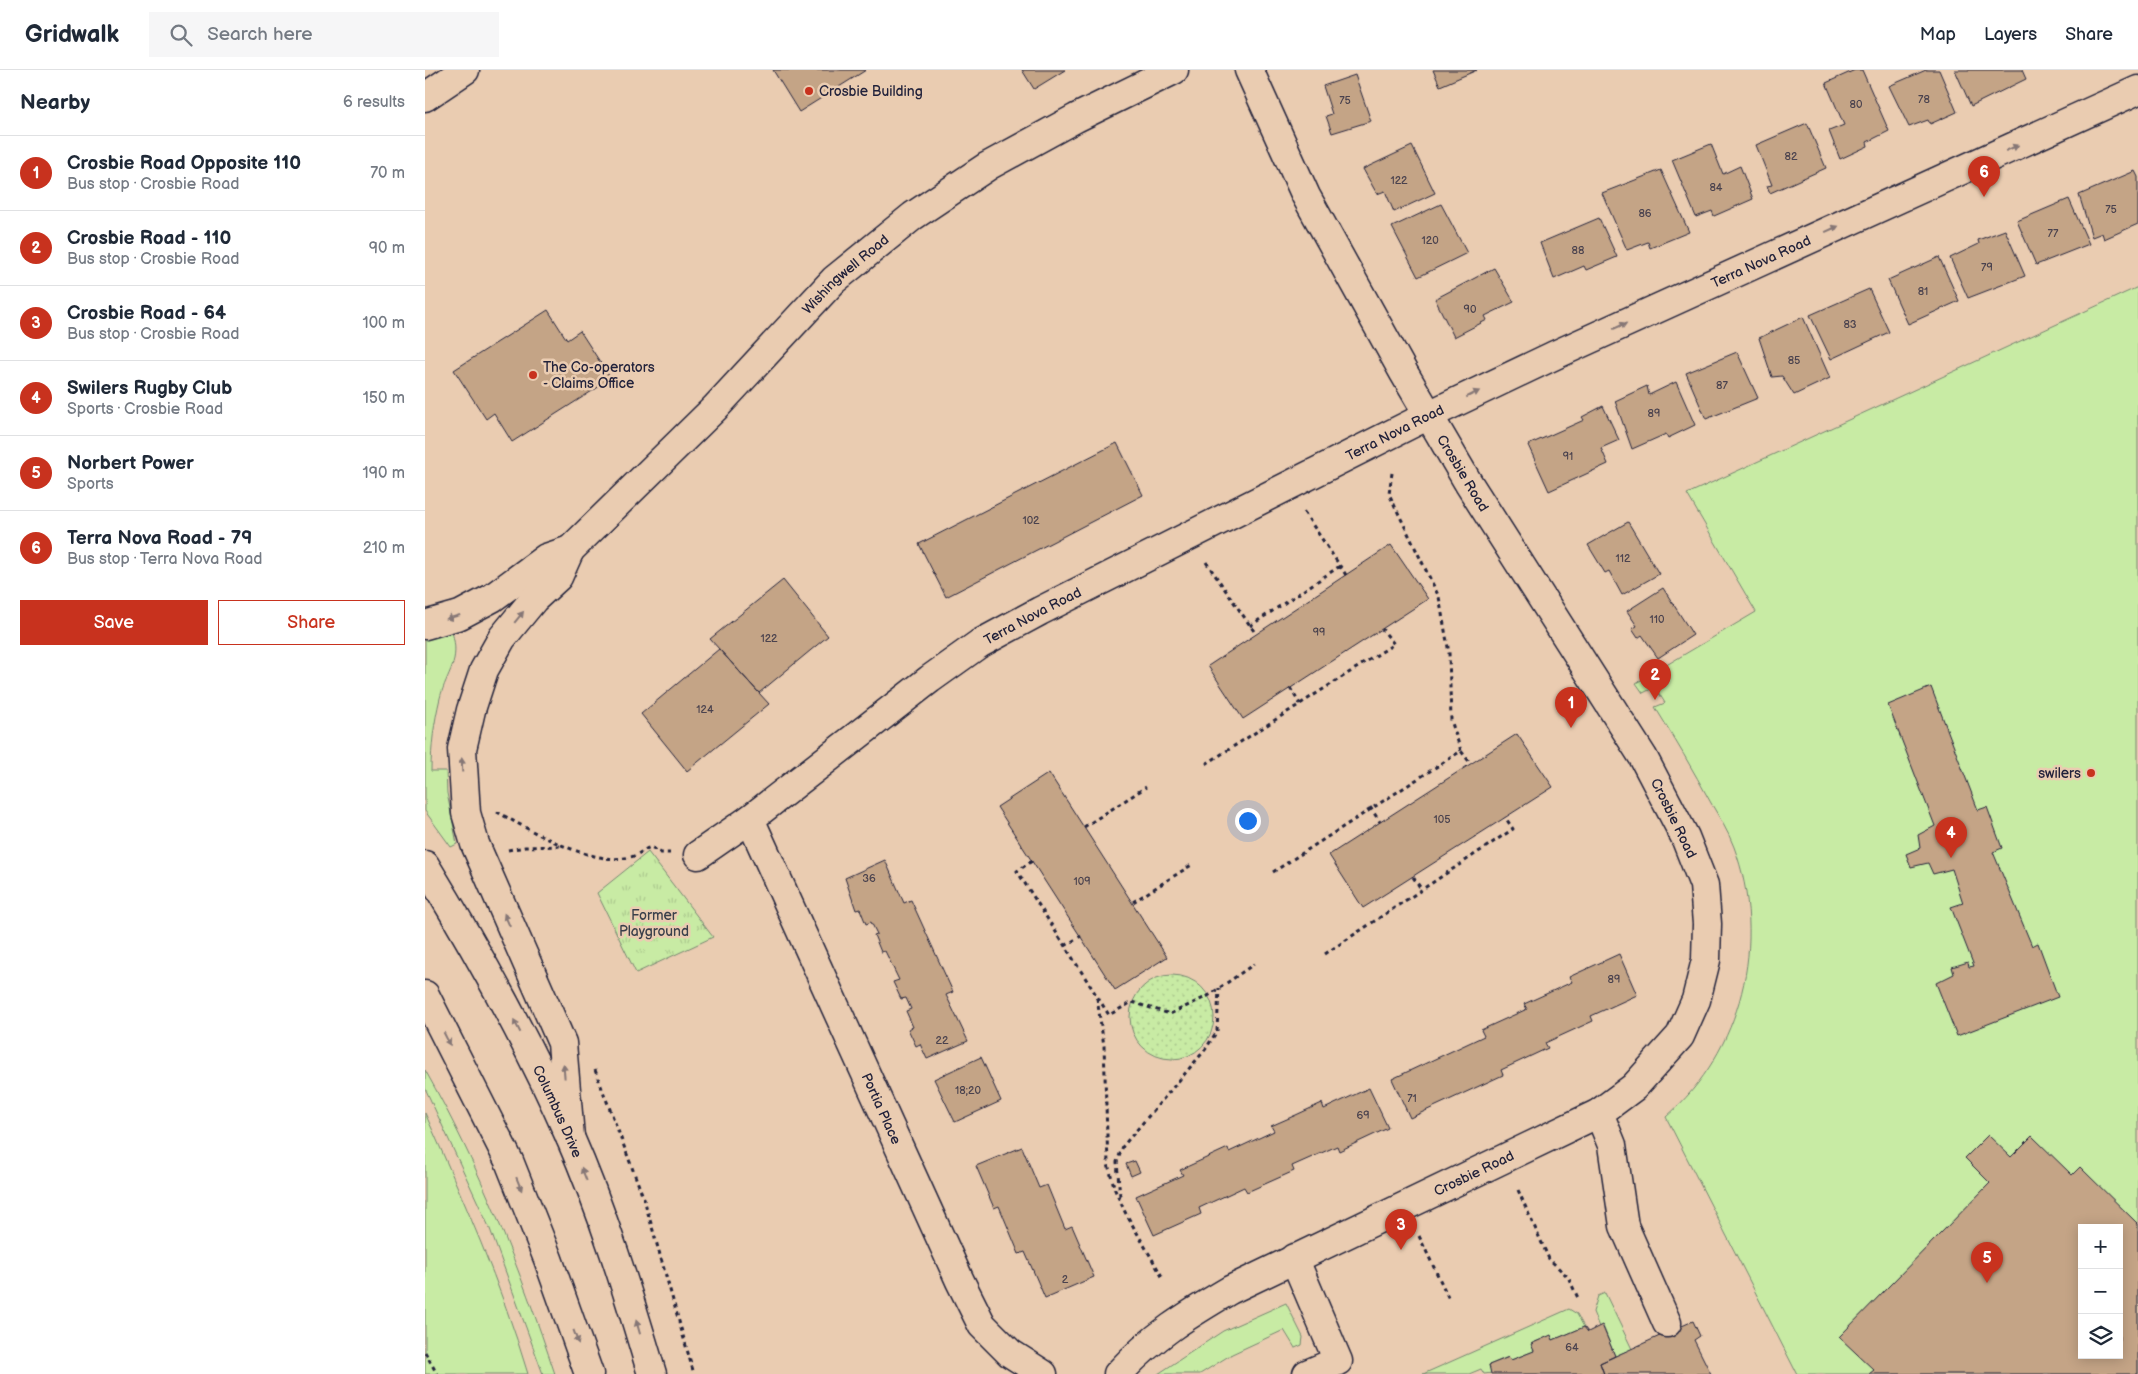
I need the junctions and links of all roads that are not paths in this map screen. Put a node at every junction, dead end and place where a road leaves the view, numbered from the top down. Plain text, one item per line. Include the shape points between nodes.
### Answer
1 (465, 70) edge
2 (1174, 70) edge
3 (1249, 70) edge
4 (2138, 90) edge
5 (425, 97) edge
6 (1429, 415) junction
7 (570, 550) junction
8 (425, 625) edge
9 (750, 819) junction
10 (698, 855) road end
11 (425, 865) edge
12 (425, 995) edge
13 (1599, 1113) junction
14 (570, 1137) junction
15 (1294, 1258) junction
16 (1667, 1323) dead end
17 (589, 1374) edge
18 (652, 1374) edge
19 (1043, 1374) edge
20 (1118, 1374) edge
21 (1307, 1374) edge

1 - 5 street
2 - 7 street, Wishingwell Road via 988,166 913,216 834,280 715,408
3 - 6 street, Crosbie Road via 1306,196
6 -> 4 street, Terra Nova Road
6 - 9 street, Terra Nova Road via 1048,606 979,644
6 - 13 street, Crosbie Road via 1469,484 1643,757 1685,837 1704,885 1706,960 1696,1000 1680,1036 1634,1087
7 -> 8 street via 546,558 493,598 459,615
14 -> 7 street via 562,1043 475,844 466,814 462,749 471,710 502,638 534,599 558,577
9 - 10 street, Terra Nova Road
9 - 19 street, Portia Place via 982,1325 1010,1353
14 -> 11 street, Columbus Drive via 500,994
12 -> 17 street via 509,1161
13 - 15 street, Crosbie Road
13 - 16 street via 1612,1145 1624,1226
18 -> 14 street, Columbus Drive via 625,1283
15 - 20 street, Crosbie Road via 1178,1320 1142,1348
15 - 21 street via 1338,1361

